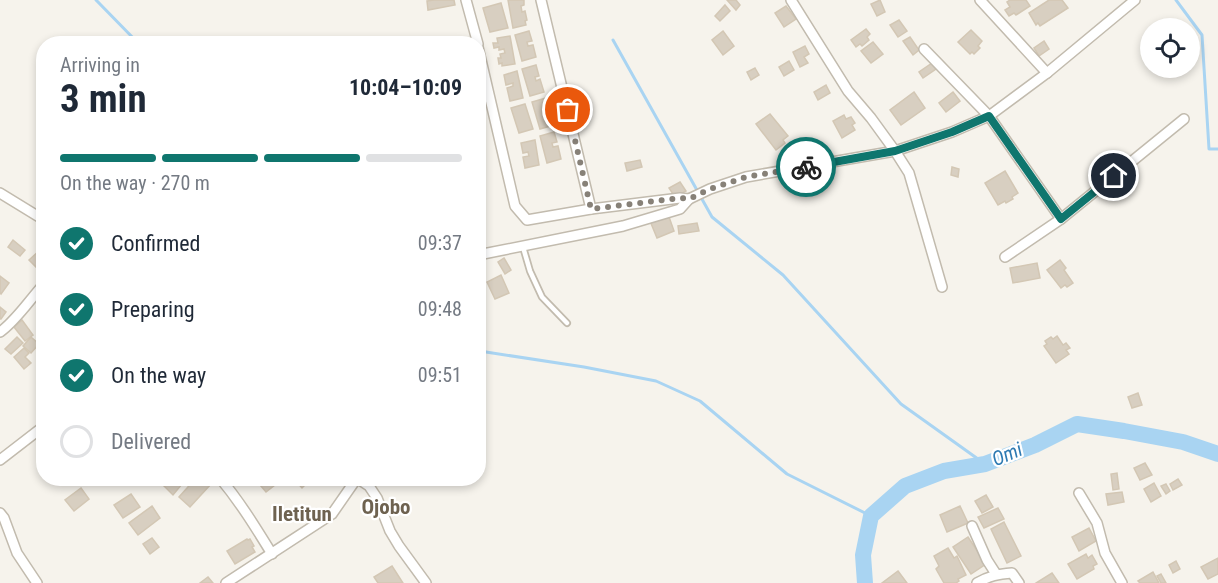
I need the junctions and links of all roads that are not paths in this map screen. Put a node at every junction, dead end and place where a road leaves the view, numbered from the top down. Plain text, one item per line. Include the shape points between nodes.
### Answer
1 (466, 0) edge
2 (541, 0) edge
3 (791, 0) edge
4 (980, 0) edge
5 (1134, 0) edge
6 (476, 36) edge
7 (924, 49) dead end
8 (1047, 73) junction
9 (486, 80) edge
10 (989, 116) junction
11 (1184, 119) dead end
12 (895, 151) junction
13 (0, 192) edge
14 (693, 197) junction
15 (591, 209) junction
16 (36, 215) edge
17 (1061, 219) junction
18 (523, 246) junction
19 (486, 253) edge
20 (1005, 257) dead end
21 (942, 287) dead end
22 (36, 293) edge
23 (567, 323) dead end
24 (0, 332) edge
25 (36, 432) edge
26 (0, 460) edge
27 (226, 486) edge
28 (351, 486) edge
29 (369, 486) edge
30 (1079, 494) dead end
31 (0, 513) edge
32 (972, 526) dead end
33 (272, 554) junction
34 (996, 574) junction
35 (37, 583) edge
36 (226, 583) edge
37 (426, 583) edge
38 (977, 583) edge
39 (1019, 583) edge
40 (1122, 583) edge

1 - 6 street
2 - 15 street
3 - 12 street via 848,91
4 - 8 street
5 - 8 street
7 - 10 street
8 - 10 street
9 - 15 street via 515,206 527,220
10 - 12 street
10 - 17 street
11 - 17 street
12 - 14 street via 746,177
12 - 21 street via 909,173
13 - 16 street
14 - 15 street
14 - 18 street via 672,212
17 - 20 street
18 - 19 street
18 - 23 lane via 542,297
22 - 24 street
25 - 26 street
27 - 33 street
28 - 33 street via 332,514
29 - 37 street via 390,531
30 - 40 street via 1097,523 1105,553
31 - 35 street via 17,553
32 - 34 street
33 - 36 street
34 - 38 street
34 - 39 street via 1012,573

